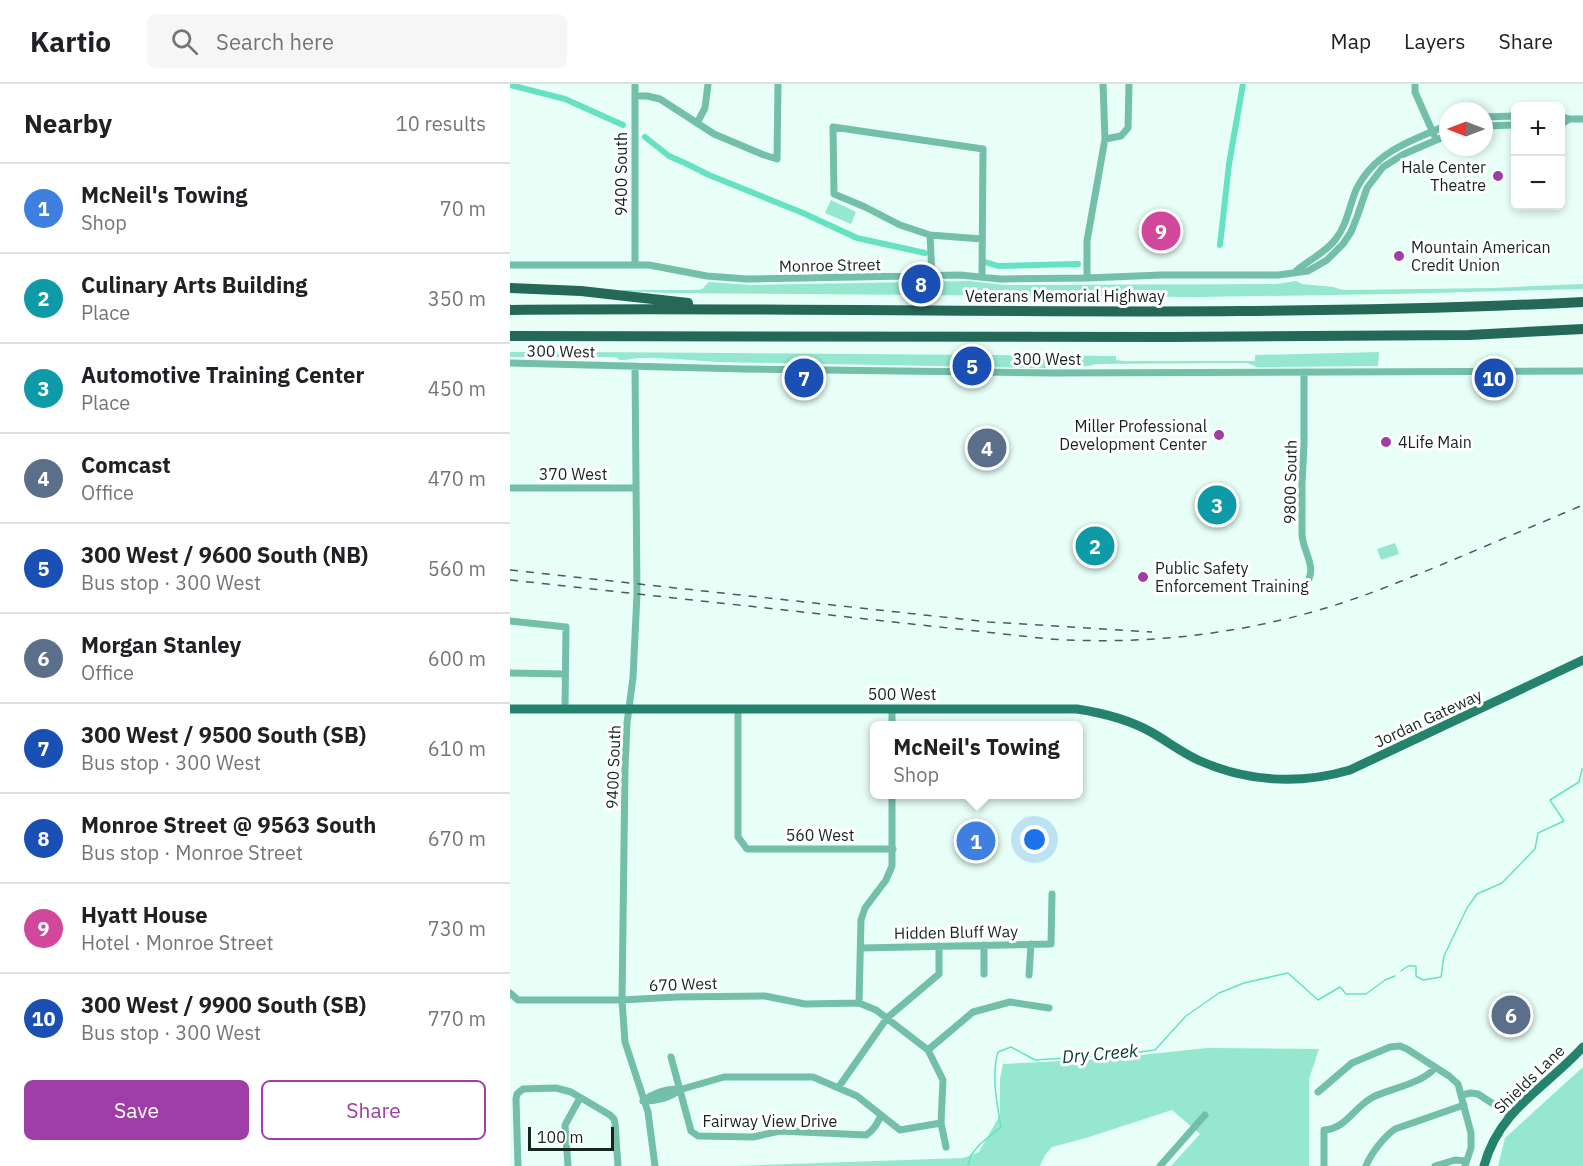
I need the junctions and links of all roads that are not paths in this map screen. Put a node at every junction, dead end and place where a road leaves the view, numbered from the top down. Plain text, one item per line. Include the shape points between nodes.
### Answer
1 (635, 84) edge
2 (708, 84) edge
3 (778, 84) edge
4 (1103, 84) edge
5 (1129, 84) edge
6 (1415, 84) edge
7 (635, 96) junction
8 (1511, 116) edge
9 (1493, 117) edge
10 (1565, 118) edge
11 (1569, 119) junction
12 (1583, 119) edge
13 (1565, 122) edge
14 (697, 123) junction
15 (1511, 125) edge
16 (1493, 126) edge
17 (1439, 129) edge
18 (1432, 132) junction
19 (1105, 139) junction
20 (1439, 139) edge
21 (1436, 140) junction
22 (930, 235) junction
23 (982, 239) junction
24 (510, 265) edge
25 (635, 265) junction
26 (1295, 272) junction
27 (932, 276) junction
28 (982, 277) junction
29 (1087, 278) junction
30 (510, 288) edge
31 (1583, 302) edge
32 (766, 309) junction
33 (510, 310) edge
34 (1583, 329) edge
35 (510, 336) edge
36 (510, 363) edge
37 (635, 366) junction
38 (1583, 371) edge
39 (1304, 372) junction
40 (510, 488) edge
41 (636, 488) junction
42 (1302, 589) dead end
43 (510, 621) edge
44 (1583, 660) edge
45 (510, 673) edge
46 (565, 674) junction
47 (510, 709) edge
48 (565, 709) junction
49 (629, 709) junction
50 (891, 709) junction
51 (738, 710) junction
52 (892, 721) edge
53 (1279, 780) joint
54 (892, 799) edge
55 (893, 849) junction
56 (1052, 894) dead end
57 (1031, 944) junction
58 (984, 945) junction
59 (939, 946) junction
60 (861, 948) junction
61 (984, 974) dead end
62 (1029, 975) dead end
63 (510, 993) edge
64 (622, 1000) junction
65 (859, 1003) junction
66 (1049, 1008) dead end
67 (887, 1018) junction
68 (1583, 1047) edge
69 (928, 1050) junction
70 (670, 1057) dead end
71 (1435, 1068) junction
72 (838, 1088) junction
73 (679, 1090) junction
74 (1318, 1092) dead end
75 (1462, 1095) junction
76 (580, 1098) junction
77 (643, 1101) junction
78 (1464, 1106) junction
79 (881, 1115) junction
80 (1205, 1115) dead end
81 (1510, 1115) junction
82 (940, 1123) junction
83 (946, 1147) dead end
84 (1466, 1163) edge
85 (518, 1166) edge
86 (568, 1166) edge
87 (618, 1166) edge
88 (655, 1166) edge
89 (1160, 1166) edge
90 (1324, 1166) edge
91 (1366, 1166) edge
92 (1435, 1166) edge
93 (1484, 1166) edge

1 - 7 street, 9400 South
2 - 14 street via 705,108
3 - 14 street via 777,159 714,134
4 - 19 street
5 - 19 street via 1128,129 1121,136
6 - 18 street
7 - 14 street via 660,99
7 - 25 street, 9400 South
8 - 9 street
10 - 11 street
11 - 12 street
11 - 13 street
15 - 16 street
17 - 18 street
18 - 21 street
18 - 26 street via 1394,148 1372,166 1356,190 1346,221 1335,239
19 - 29 street via 1087,241
20 - 21 street, Monroe Street
21 - 26 street, Monroe Street via 1383,167 1367,188 1357,217 1336,253 1308,271
22 - 23 street
22 - 23 street via 834,194 833,127 983,149
22 - 27 street
23 - 28 street
24 - 25 street, Monroe Street
25 - 27 street, Monroe Street via 734,279
26 - 29 street, Monroe Street
27 - 28 street, Monroe Street
28 - 29 street, Monroe Street
30 - 32 highway
31 - 32 highway, Veterans Memorial Highway via 1468,308 1166,312
32 - 33 highway, Veterans Memorial Highway
34 - 35 highway via 1397,336
36 - 37 street, 300 West
37 - 39 street, 300 West via 1027,373
37 - 41 street, 9400 South
38 - 39 street, 300 West
39 - 42 street, 9800 South via 1302,535 1311,575
40 - 41 street, 370 West
41 - 49 street, 9400 South via 637,594
43 - 46 street via 566,627
44 - 53 main road, Jordan Gateway via 1350,770 1319,778
45 - 46 street
46 - 48 street
47 - 48 main road, 500 West
48 - 49 main road, 500 West
49 - 51 main road, 500 West
49 - 64 street, 9400 South
50 - 51 main road, 500 West
50 - 52 street
50 - 53 main road, 500 West via 1065,708 1096,712 1134,723 1214,766
51 - 55 street, 560 West via 738,837 747,849
54 - 55 street
55 - 60 street via 886,880 861,920
56 - 57 street, Hidden Bluff Way via 1051,944
57 - 58 street, Hidden Bluff Way
57 - 62 street
58 - 59 street, Hidden Bluff Way
58 - 61 street
59 - 60 street, Hidden Bluff Way
59 - 67 street via 939,974
60 - 65 street
63 - 64 street, 670 West via 518,1000
64 - 65 street, 670 West via 765,996 805,1004
64 - 77 street, 9400 South via 625,1042
65 - 67 street
66 - 69 street via 1010,1002 973,1012
67 - 69 street
67 - 72 street
68 - 81 main road, Shields Lane
69 - 82 street via 942,1080
70 - 73 street, Fairway View Drive
71 - 74 street via 1407,1049 1393,1046 1348,1065
71 - 75 street via 1456,1081
71 - 90 street via 1426,1076 1370,1099 1340,1126 1324,1130
72 - 73 street via 813,1077 724,1077
72 - 79 street via 857,1096
73 - 77 street
73 - 79 street, Fairway View Drive via 691,1131 698,1136 753,1137 780,1131 866,1135
75 - 78 street
75 - 81 street via 1478,1094
76 - 85 street via 556,1089 528,1088 517,1094
76 - 86 street via 565,1125
76 - 87 street via 614,1119
77 - 88 street, 9400 South
78 - 84 street via 1472,1138
78 - 91 street via 1395,1129
79 - 82 street via 900,1130
80 - 89 street
81 - 93 main road, Shields Lane via 1494,1139
82 - 83 street
84 - 92 street via 1455,1160

